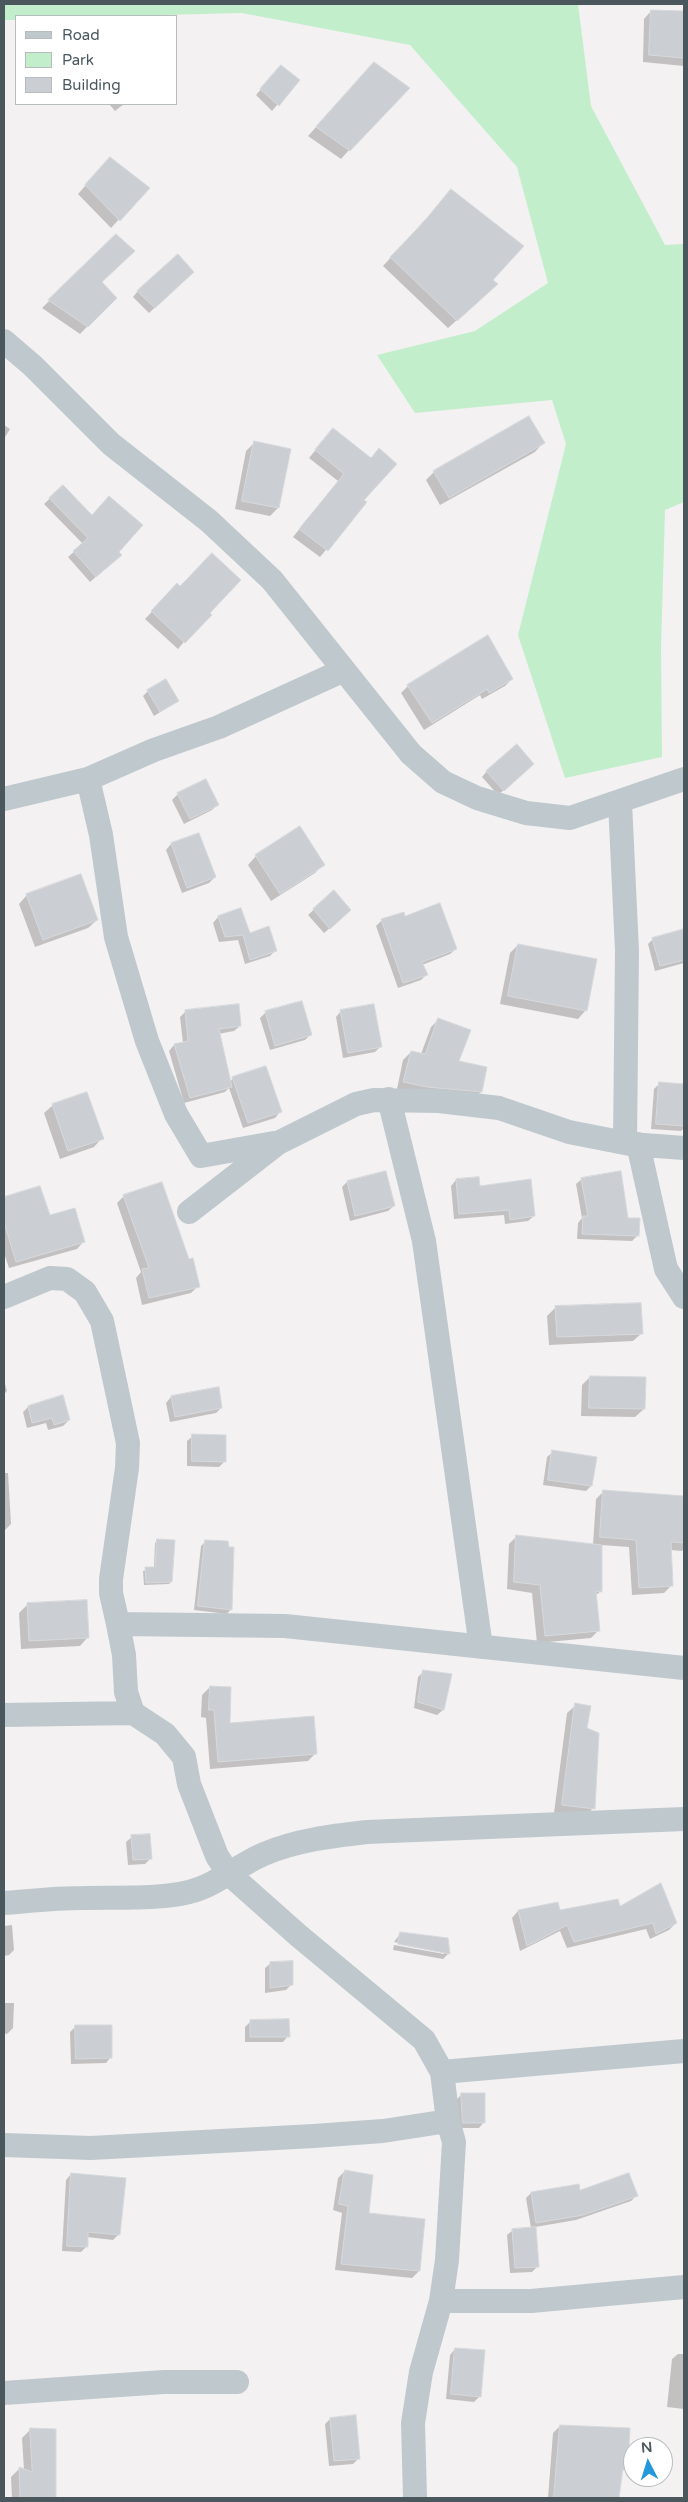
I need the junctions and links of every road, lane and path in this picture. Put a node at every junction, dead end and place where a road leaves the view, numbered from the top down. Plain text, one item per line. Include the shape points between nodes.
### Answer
1 (4, 341) edge
2 (344, 670) junction
3 (88, 779) junction
4 (684, 779) edge
5 (4, 799) edge
6 (620, 802) junction
7 (389, 1099) junction
8 (278, 1142) junction
9 (632, 1144) junction
10 (684, 1148) edge
11 (189, 1212) dead end
12 (4, 1297) edge
13 (684, 1297) edge
14 (118, 1624) junction
15 (481, 1647) junction
16 (684, 1668) edge
17 (133, 1713) junction
18 (4, 1715) edge
19 (684, 1819) edge
20 (228, 1873) junction
21 (4, 1903) edge
22 (684, 2051) edge
23 (442, 2072) junction
24 (448, 2121) junction
25 (4, 2145) edge
26 (684, 2287) edge
27 (441, 2301) junction
28 (237, 2382) dead end
29 (4, 2393) edge
30 (415, 2498) edge

1 - 2 street via 111,444 209,521 272,580
2 - 3 street via 219,727 154,750
2 - 6 street via 412,754 443,782 477,798 526,813 570,818
3 - 5 street
3 - 8 street via 101,835 116,937 147,1041 176,1114 201,1156
4 - 6 street
6 - 9 street
7 - 8 street via 356,1104
7 - 9 street via 499,1108 569,1132
7 - 15 street via 424,1241
8 - 11 street
9 - 10 street
9 - 13 street via 666,1269
12 - 14 street via 50,1278 67,1279 85,1292 102,1321 128,1443 110,1580
14 - 15 street via 286,1626
14 - 17 street via 126,1692
15 - 16 street
17 - 18 street
17 - 20 street via 165,1734 184,1757 189,1784 217,1856
19 - 20 street via 324,1837 291,1844
20 - 21 street via 207,1887 161,1896
20 - 23 street via 298,1936 424,2040
22 - 23 street
23 - 24 street
24 - 25 street via 383,2131 314,2136 91,2148
24 - 27 street via 454,2142
26 - 27 street via 531,2301
27 - 30 street via 420,2372 412,2423
28 - 29 street via 164,2382

